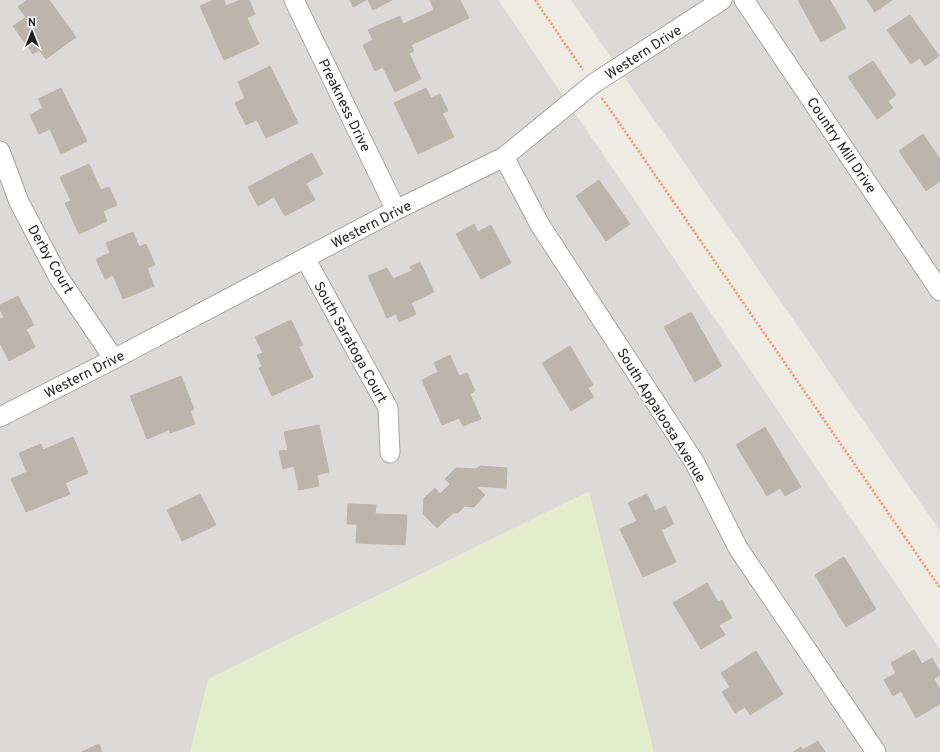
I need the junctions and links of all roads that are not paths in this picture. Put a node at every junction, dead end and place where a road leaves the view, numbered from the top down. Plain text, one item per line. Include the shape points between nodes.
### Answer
1 (294, 0) edge
2 (722, 0) edge
3 (744, 0) edge
4 (0, 152) edge
5 (504, 157) junction
6 (396, 210) junction
7 (305, 258) junction
8 (940, 291) edge
9 (114, 359) junction
10 (0, 417) edge
11 (390, 453) dead end
12 (876, 752) edge

1 - 6 street, Preakness Drive
2 - 5 street, Western Drive via 593,84
3 - 8 street, Country Mill Drive
4 - 9 street, Derby Court via 19,202 59,278
5 - 6 street, Western Drive
5 - 12 street, South Appaloosa Avenue via 540,225 695,463 738,548
6 - 7 street, Western Drive
7 - 9 street, Western Drive
7 - 11 street, South Saratoga Court via 388,408
9 - 10 street, Western Drive

